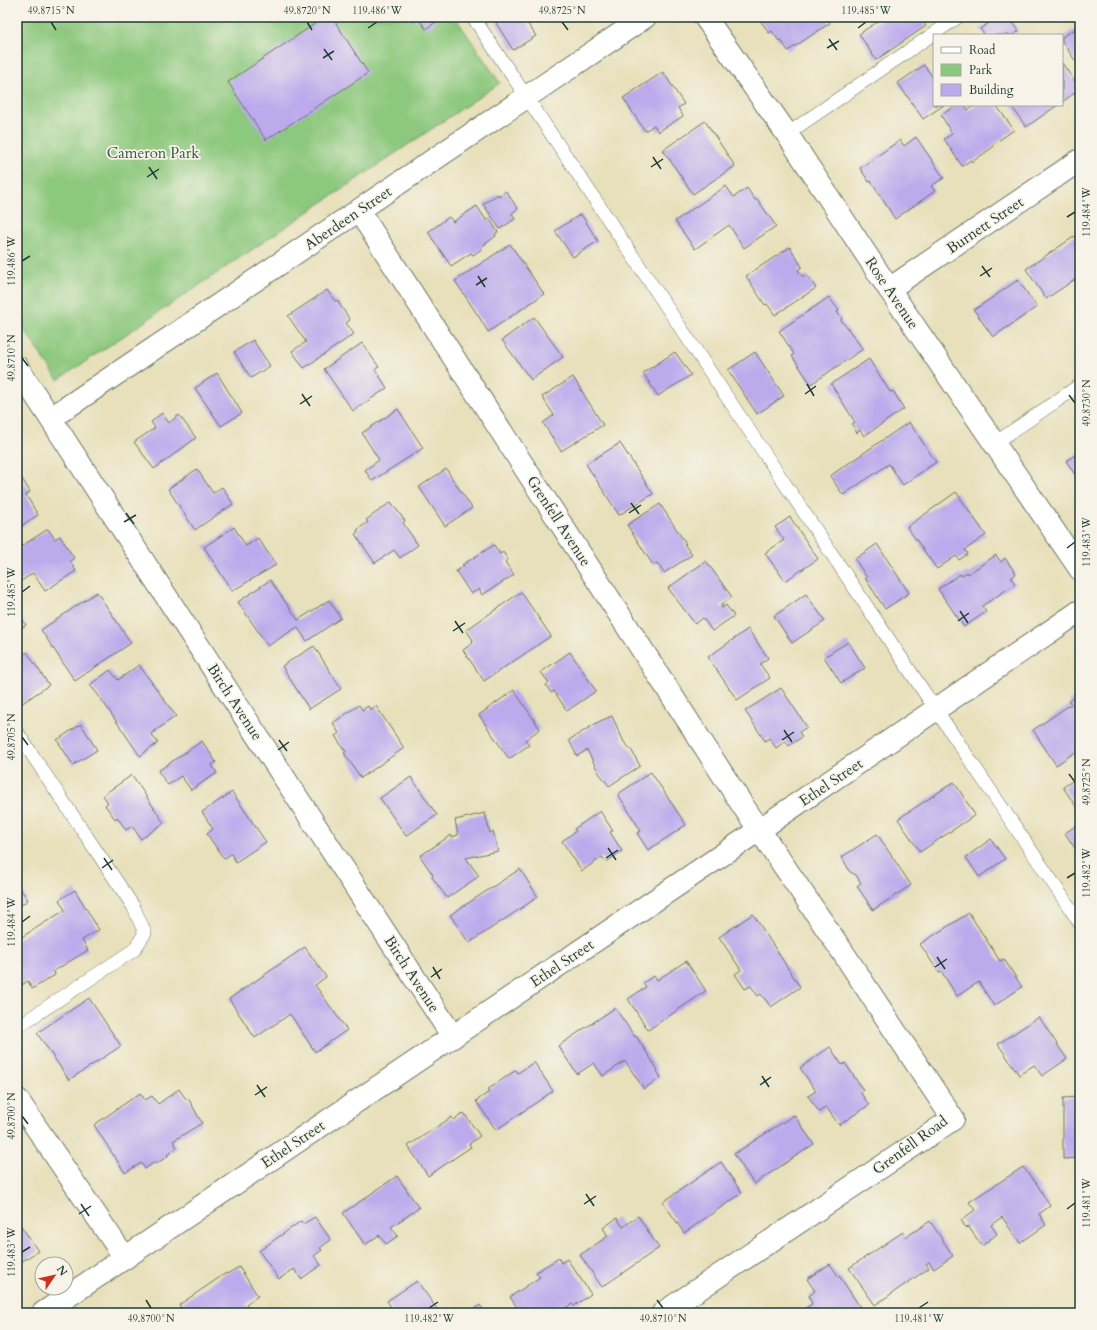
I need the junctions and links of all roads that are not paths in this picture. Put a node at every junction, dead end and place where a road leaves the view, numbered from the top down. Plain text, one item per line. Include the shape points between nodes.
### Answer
1 (474, 17) edge
2 (645, 17) edge
3 (705, 17) edge
4 (958, 17) edge
5 (933, 34) edge
6 (933, 34) edge
7 (528, 97) junction
8 (787, 134) junction
9 (1080, 160) edge
10 (359, 211) junction
11 (889, 289) junction
12 (17, 367) edge
13 (1080, 385) edge
14 (51, 418) junction
15 (995, 443) junction
16 (1080, 569) edge
17 (1080, 611) edge
18 (936, 710) junction
19 (17, 732) edge
20 (760, 830) junction
21 (1080, 923) edge
22 (17, 1027) edge
23 (453, 1037) junction
24 (17, 1099) edge
25 (125, 1258) junction
26 (43, 1313) edge
27 (663, 1313) edge

1 - 7 lane
2 - 7 street, Aberdeen Street
3 - 8 street, Rose Avenue
4 - 5 lane
6 - 8 lane
7 - 10 street, Aberdeen Street
7 - 18 lane
8 - 11 street, Rose Avenue
9 - 11 street, Burnett Street
10 - 14 street, Aberdeen Street
10 - 20 street, Grenfell Avenue
11 - 15 street, Rose Avenue
12 - 14 street, Birch Avenue
13 - 15 lane
14 - 23 street, Birch Avenue
15 - 16 street, Rose Avenue
17 - 18 street, Ethel Street
18 - 20 street, Ethel Street
18 - 21 lane
19 - 22 lane via 132,906 145,933 134,950
20 - 23 street, Ethel Street
20 - 27 street, Grenfell Road via 953,1119
23 - 25 street, Ethel Street
24 - 25 street
25 - 26 street, Ethel Street

